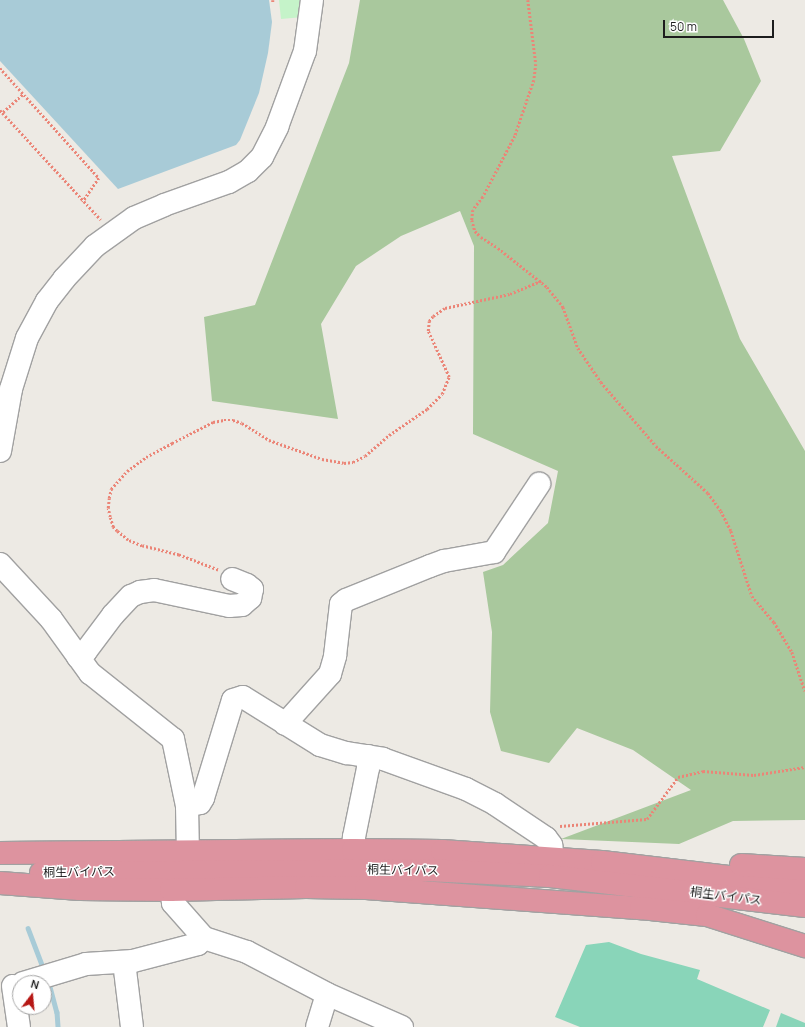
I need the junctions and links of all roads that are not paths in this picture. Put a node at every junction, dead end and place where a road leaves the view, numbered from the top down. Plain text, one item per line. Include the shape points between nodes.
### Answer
1 (312, 0) edge
2 (0, 451) edge
3 (539, 484) dead end
4 (0, 564) edge
5 (232, 579) road end
6 (78, 657) junction
7 (285, 724) junction
8 (368, 756) junction
9 (187, 806) junction
10 (353, 850) junction
11 (188, 852) junction
12 (0, 853) edge
13 (552, 858) junction
14 (602, 862) junction
15 (805, 869) edge
16 (0, 873) edge
17 (0, 883) edge
18 (805, 886) edge
19 (171, 890) junction
20 (805, 906) edge
21 (204, 938) junction
22 (805, 946) edge
23 (124, 962) junction
24 (50, 975) edge
25 (327, 994) junction
26 (18, 1015) edge
27 (19, 1027) edge
28 (132, 1027) edge
29 (318, 1027) edge
30 (402, 1027) edge

1 - 2 street via 305,51 277,127 262,157 248,171 229,182 134,218 95,246 64,279 36,318 17,365
3 - 7 street via 494,552 444,561 341,604 335,656 330,674
4 - 6 street via 51,619
5 - 6 street via 252,589 250,598 242,606 229,606 154,590 131,596 86,651
6 - 9 street via 90,673 173,740
7 - 8 street via 320,745
7 - 9 street via 244,697 233,700 203,798 200,803
8 - 10 street
8 - 13 street via 466,789 501,808 546,838 551,845
9 - 11 street
10 - 11 highway, 桐生バイパス
10 - 13 highway, 桐生バイパス via 442,851
11 - 12 highway, 桐生バイパス
13 - 14 highway, 桐生バイパス
14 - 15 highway via 654,859
14 - 18 highway, 桐生バイパス
16 - 20 highway, 桐生バイパス via 426,870 550,876
17 - 19 highway via 80,889
19 - 21 street via 173,903
19 - 22 highway via 359,888 641,908 707,915
21 - 23 street via 198,944
21 - 25 street via 247,952
23 - 24 street via 86,964
23 - 28 street
25 - 29 street
25 - 30 street
26 - 27 street

